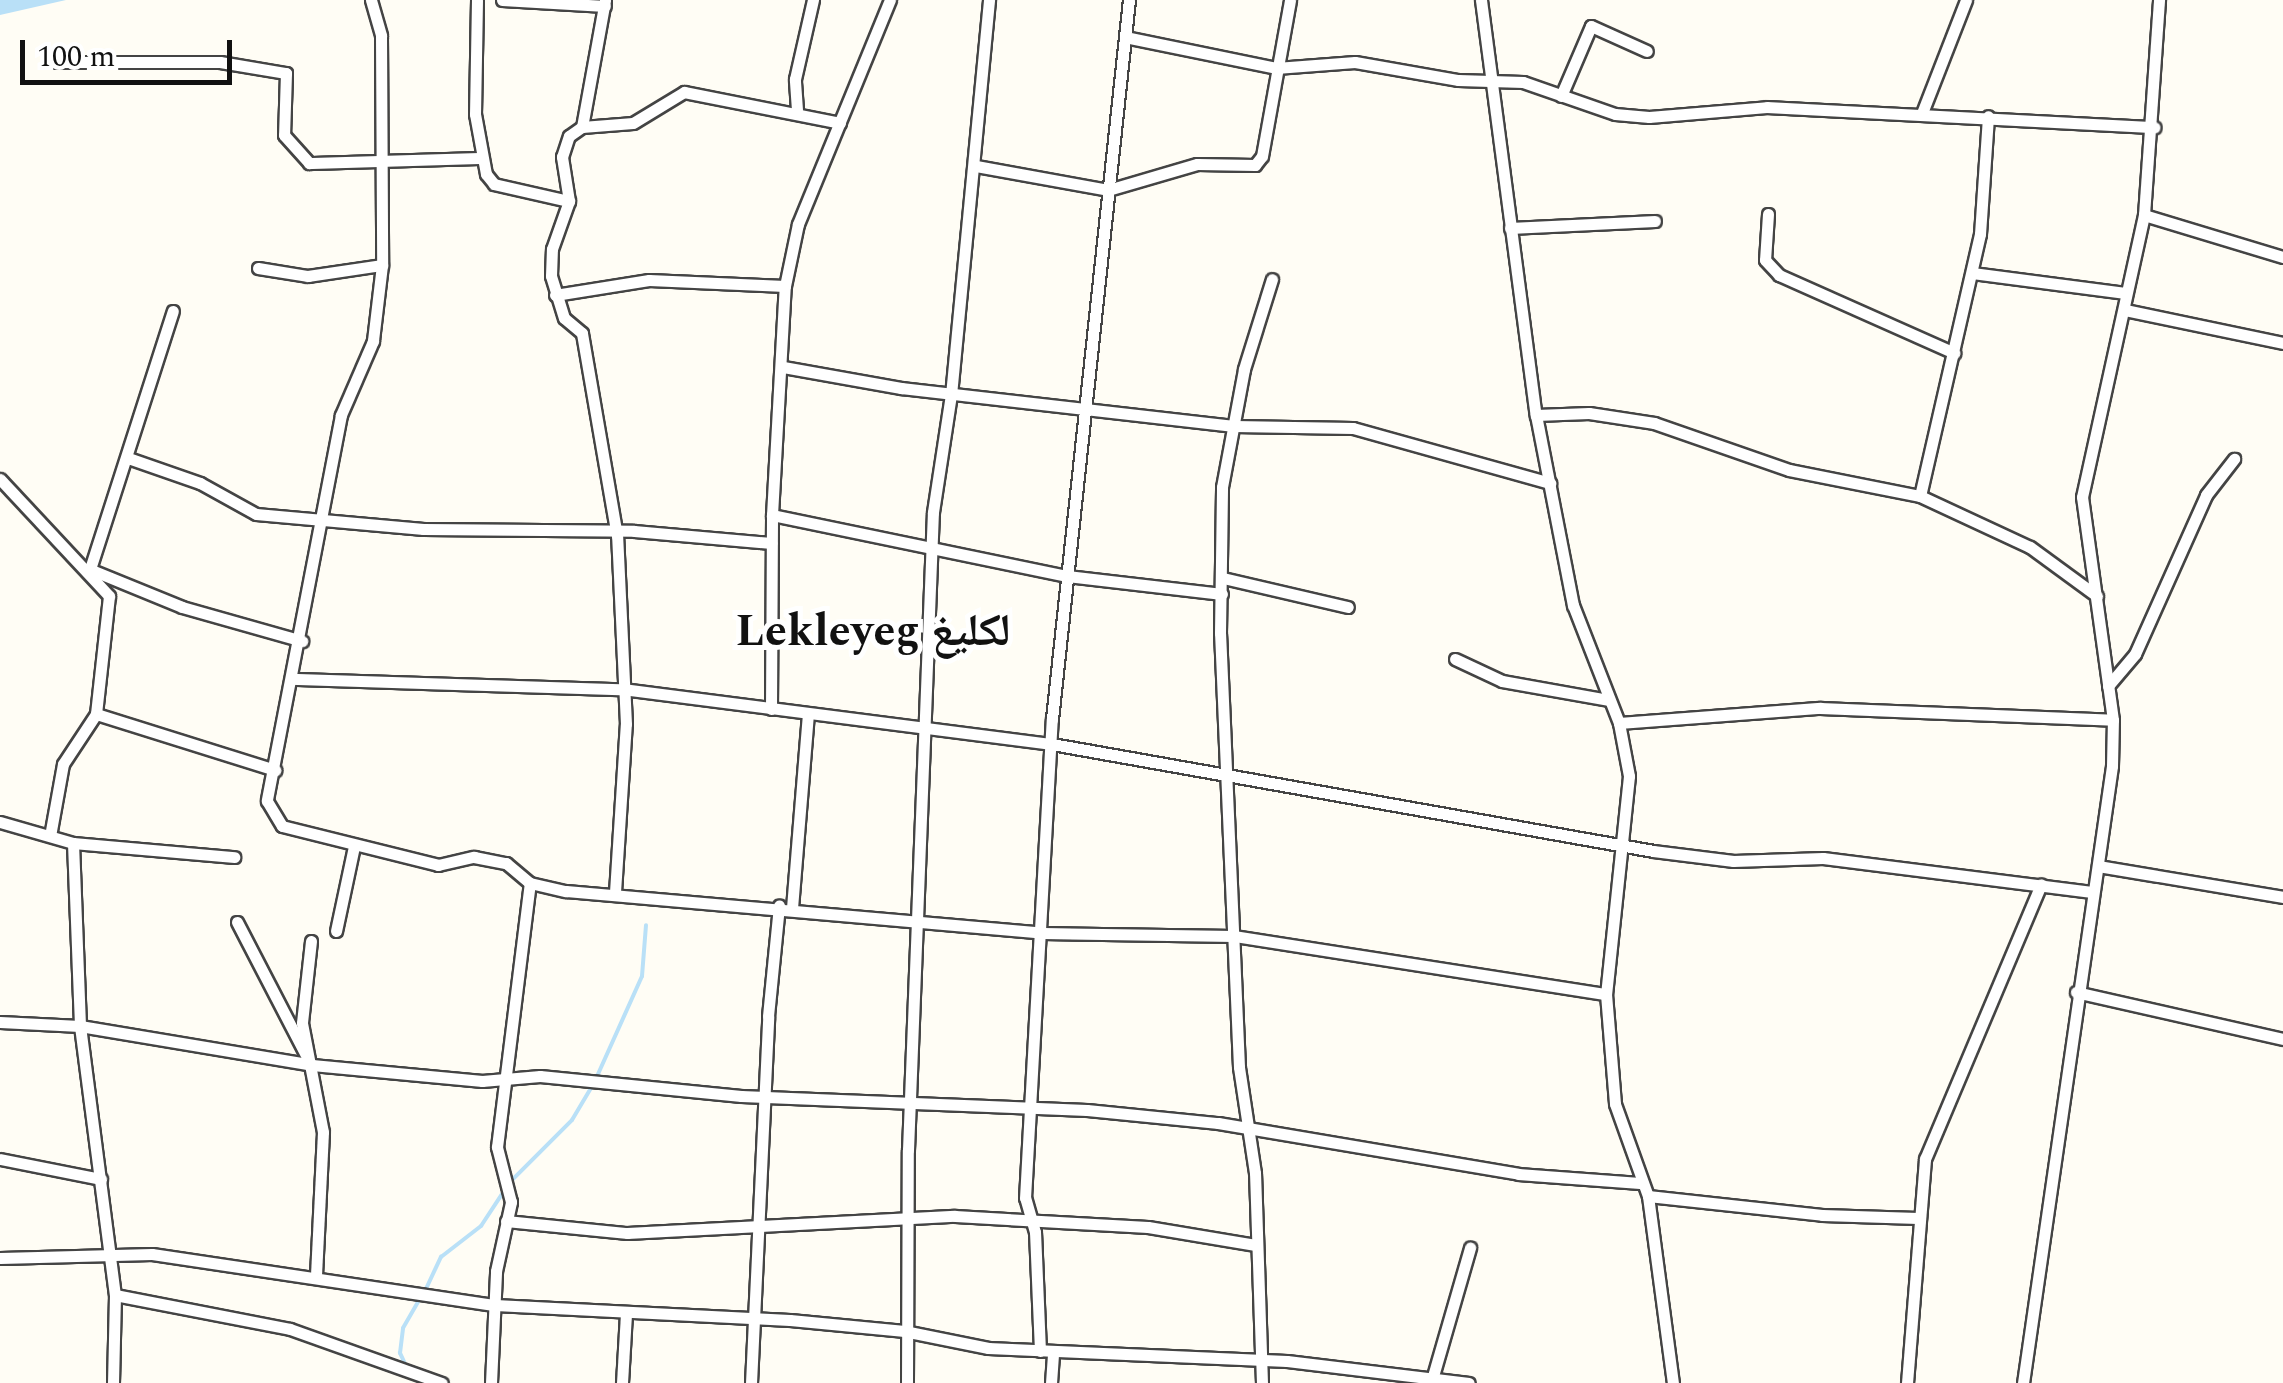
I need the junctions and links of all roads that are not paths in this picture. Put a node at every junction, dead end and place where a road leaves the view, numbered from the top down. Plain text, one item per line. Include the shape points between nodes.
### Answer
1 (371, 0) edge
2 (477, 0) edge
3 (502, 0) edge
4 (813, 0) edge
5 (890, 0) edge
6 (990, 0) edge
7 (1129, 0) edge
8 (1290, 0) edge
9 (1481, 0) edge
10 (1966, 0) edge
11 (2159, 0) edge
12 (605, 3) edge
13 (1124, 37) junction
14 (1646, 51) dead end
15 (52, 62) dead end
16 (1276, 68) junction
17 (1489, 78) junction
18 (1560, 96) junction
19 (798, 110) junction
20 (1922, 113) junction
21 (1988, 116) junction
22 (840, 123) junction
23 (582, 126) junction
24 (2154, 127) junction
25 (482, 158) junction
26 (384, 163) junction
27 (976, 166) junction
28 (1108, 190) junction
29 (568, 201) junction
30 (1768, 214) dead end
31 (2144, 215) junction
32 (1654, 221) dead end
33 (1510, 228) junction
34 (2283, 257) edge
35 (382, 266) junction
36 (258, 268) dead end
37 (1972, 273) junction
38 (1272, 279) dead end
39 (786, 286) junction
40 (2126, 293) junction
41 (555, 296) junction
42 (2125, 310) junction
43 (173, 312) dead end
44 (2283, 342) edge
45 (1954, 353) junction
46 (783, 367) junction
47 (951, 395) junction
48 (1084, 406) junction
49 (1536, 415) junction
50 (1234, 426) junction
51 (131, 459) junction
52 (2234, 459) dead end
53 (0, 480) edge
54 (1550, 483) junction
55 (1920, 496) junction
56 (772, 515) junction
57 (322, 520) junction
58 (617, 536) junction
59 (772, 543) junction
60 (935, 550) junction
61 (90, 569) junction
62 (1067, 576) junction
63 (1224, 578) junction
64 (1222, 594) junction
65 (2098, 596) junction
66 (1348, 607) dead end
67 (302, 640) junction
68 (1455, 659) dead end
69 (295, 679) junction
70 (2108, 686) junction
71 (622, 689) junction
72 (1609, 700) junction
73 (771, 709) junction
74 (96, 714) junction
75 (808, 714) junction
76 (2114, 720) junction
77 (1619, 723) junction
78 (923, 730) junction
79 (1052, 744) junction
80 (275, 770) junction
81 (1224, 775) junction
82 (0, 822) edge
83 (50, 836) junction
84 (73, 842) junction
85 (1620, 844) junction
86 (354, 846) junction
87 (234, 857) dead end
88 (2098, 866) junction
89 (530, 883) junction
90 (2041, 884) junction
91 (615, 892) junction
92 (2092, 892) junction
93 (2283, 897) edge
94 (785, 907) junction
95 (919, 921) junction
96 (237, 922) dead end
97 (336, 931) dead end
98 (1043, 933) junction
99 (1234, 936) junction
100 (311, 941) dead end
101 (2076, 992) junction
102 (1606, 994) junction
103 (0, 1022) edge
104 (80, 1026) junction
105 (2283, 1039) edge
106 (312, 1064) junction
107 (505, 1076) junction
108 (763, 1097) junction
109 (910, 1099) junction
110 (1030, 1104) junction
111 (1246, 1128) junction
112 (0, 1160) edge
113 (102, 1179) junction
114 (1640, 1184) junction
115 (1648, 1196) junction
116 (906, 1216) junction
117 (1032, 1218) junction
118 (1918, 1218) junction
119 (506, 1221) junction
120 (759, 1228) junction
121 (1256, 1244) junction
122 (1470, 1248) dead end
123 (111, 1254) junction
124 (0, 1258) edge
125 (316, 1276) junction
126 (115, 1295) junction
127 (495, 1305) junction
128 (626, 1313) junction
129 (752, 1320) junction
130 (904, 1331) junction
131 (1046, 1352) junction
132 (1262, 1360) junction
133 (1432, 1380) edge
134 (112, 1383) edge
135 (442, 1383) edge
136 (492, 1383) edge
137 (622, 1383) edge
138 (752, 1383) edge
139 (906, 1383) edge
140 (1052, 1383) edge
141 (1262, 1383) edge
142 (1469, 1383) edge
143 (1673, 1383) edge
144 (1907, 1383) edge
145 (2023, 1383) edge

1 - 26 street via 381,36
2 - 25 street via 475,114
3 - 12 street
4 - 19 street via 795,79
5 - 22 street
6 - 27 street
7 - 13 street
8 - 16 street
9 - 17 street
10 - 20 street
11 - 24 street
12 - 23 street
13 - 16 street
13 - 28 street
14 - 18 street via 1591,26
15 - 26 street via 220,62 286,73 284,135 308,163
16 - 17 street via 1355,62 1458,80
16 - 28 street via 1262,156 1254,166 1197,164
17 - 18 street
17 - 33 street
18 - 20 street via 1650,118 1767,106
19 - 22 street
19 - 23 street via 684,92 632,123
20 - 21 street
21 - 24 street
21 - 37 street
22 - 39 street via 798,224
23 - 29 street via 569,136 562,158
24 - 31 street
25 - 26 street
25 - 29 street via 494,184
26 - 35 street
27 - 28 street
27 - 47 street
28 - 48 street
29 - 41 street via 552,249
30 - 45 street via 1765,260 1779,275
31 - 34 street
31 - 40 street
32 - 33 street
33 - 49 street
35 - 36 street via 308,276
35 - 57 street via 372,341 343,408
37 - 40 street
37 - 45 street
38 - 50 street
39 - 41 street via 649,280
39 - 46 street
40 - 42 street
41 - 58 street via 564,318 582,333
42 - 44 street
42 - 65 street via 2082,496
43 - 51 street
45 - 55 street
46 - 47 street
46 - 56 street
47 - 48 street
47 - 60 street via 940,442
48 - 50 street
48 - 62 street
49 - 54 street
49 - 55 street via 1589,413 1654,423 1789,470
50 - 54 street via 1353,428
50 - 63 street via 1222,487
51 - 57 street via 200,483 247,511
51 - 61 street
52 - 70 street via 2206,495 2136,654
53 - 61 street
54 - 72 street via 1573,605
55 - 65 street via 2030,547
56 - 59 street
56 - 60 street
57 - 58 street
57 - 67 street
58 - 59 street via 634,531
58 - 71 street
59 - 73 street
60 - 62 street
60 - 78 street
61 - 67 street via 182,607
61 - 74 street via 110,596
62 - 64 street
62 - 79 street
63 - 64 street
63 - 66 street
64 - 81 street
65 - 70 street
67 - 69 street
68 - 72 street via 1502,681
69 - 71 street
69 - 80 street
70 - 76 street
71 - 73 street
71 - 91 street
72 - 77 street
73 - 75 street
74 - 80 street
74 - 83 street via 63,764
75 - 78 street
75 - 94 street
76 - 77 street via 1820,708
76 - 88 street
77 - 85 street via 1628,776
78 - 79 street
78 - 95 street
79 - 81 street
79 - 98 street
80 - 86 street via 267,801 276,820
81 - 85 street
81 - 99 street
82 - 83 street
83 - 84 street
84 - 87 street
84 - 104 street
85 - 90 street via 1733,861 1823,858
85 - 102 street
86 - 89 street via 438,866 474,857 506,863
86 - 97 street
88 - 92 street
88 - 93 street
89 - 91 street
89 - 107 street
90 - 92 street
90 - 118 street via 1945,1104 1925,1159
91 - 94 street
92 - 101 street
94 - 95 street
94 - 108 street
95 - 98 street
95 - 109 street
96 - 106 street
98 - 99 street
98 - 110 street
99 - 102 street
99 - 111 street
100 - 106 street via 302,1023
101 - 105 street
101 - 145 street
102 - 114 street via 1615,1104
103 - 104 street
104 - 106 street
104 - 113 street
106 - 107 street via 482,1081
106 - 125 street via 323,1132
107 - 108 street
107 - 119 street via 497,1147 511,1202
108 - 109 street
108 - 120 street
109 - 110 street
109 - 116 street
110 - 111 street
110 - 117 street via 1026,1198
111 - 114 street via 1518,1174
111 - 121 street via 1255,1172
112 - 113 street
113 - 123 street
114 - 115 street
115 - 118 street
115 - 143 street
116 - 117 street
116 - 120 street
116 - 130 street
117 - 121 street
117 - 131 street
118 - 144 street
119 - 120 street via 628,1233
119 - 127 street
120 - 129 street
121 - 132 street
122 - 133 street
123 - 124 street
123 - 125 street
123 - 126 street
125 - 127 street
126 - 134 street
126 - 135 street via 290,1329
127 - 128 street
127 - 136 street
128 - 129 street
128 - 137 street
129 - 130 street
129 - 138 street
130 - 131 street
130 - 139 street
131 - 132 street
131 - 140 street
132 - 133 street
132 - 141 street
133 - 142 street

